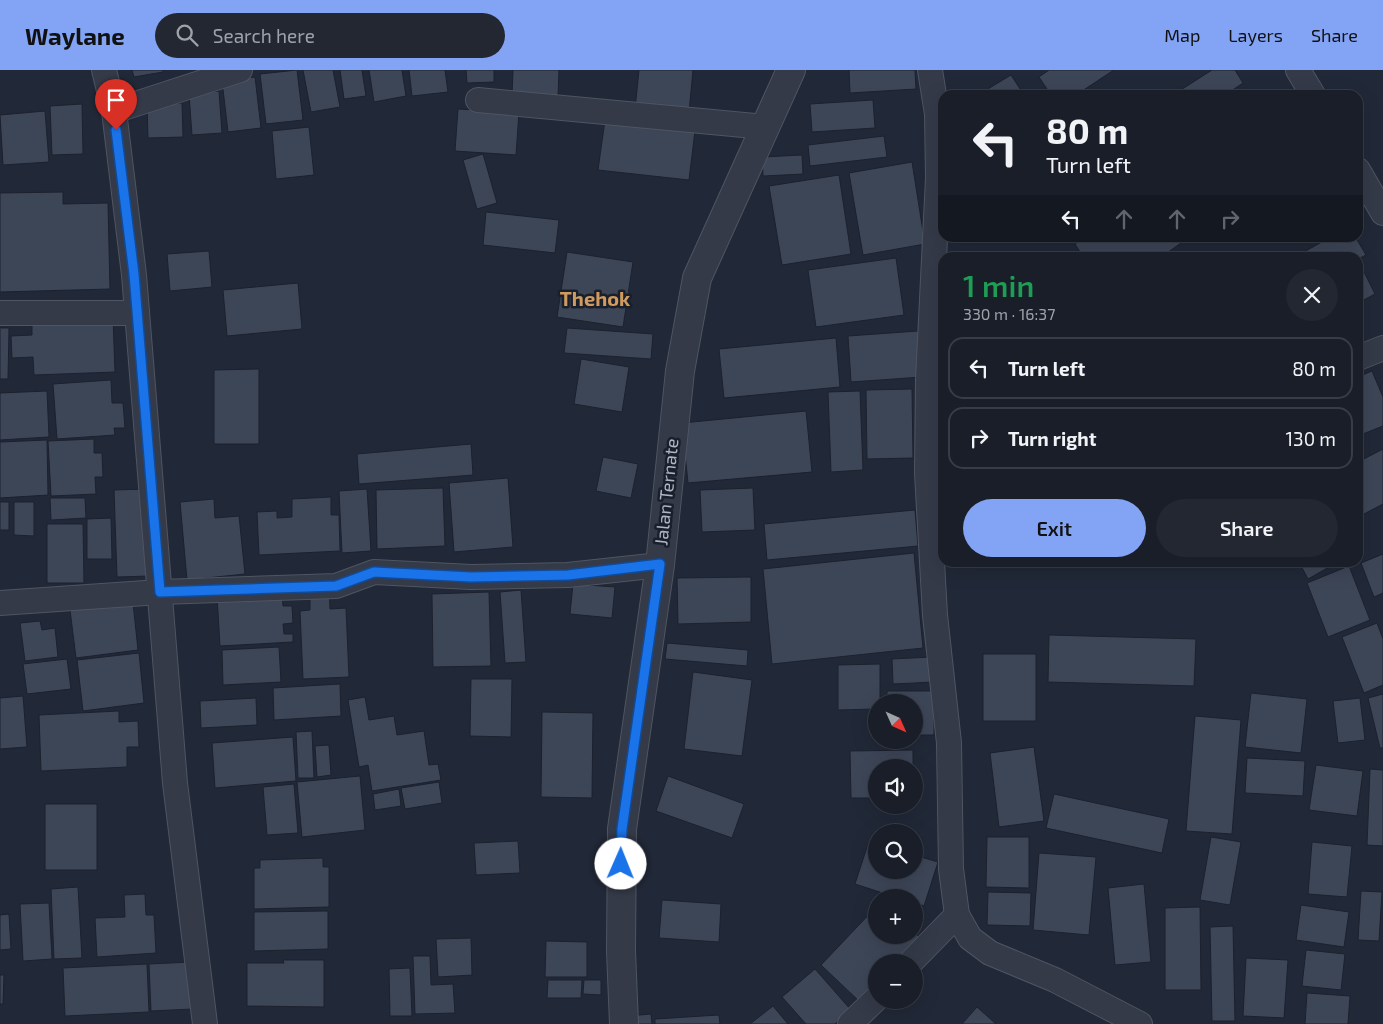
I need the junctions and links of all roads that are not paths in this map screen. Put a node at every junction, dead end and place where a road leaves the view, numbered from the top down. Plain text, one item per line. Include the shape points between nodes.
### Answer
1 (104, 70) edge
2 (240, 70) edge
3 (791, 70) edge
4 (930, 70) edge
5 (1298, 70) edge
6 (1310, 90) edge
7 (478, 100) dead end
8 (114, 111) junction
9 (765, 127) junction
10 (1363, 179) edge
11 (1383, 213) edge
12 (0, 313) edge
13 (137, 313) junction
14 (1383, 348) edge
15 (1363, 356) edge
16 (935, 472) edge
17 (660, 564) junction
18 (160, 592) junction
19 (0, 603) edge
20 (957, 915) junction
21 (919, 954) edge
22 (868, 1007) edge
23 (205, 1024) edge
24 (624, 1024) edge
25 (850, 1024) edge
26 (1140, 1024) edge

1 - 8 street
2 - 8 street
3 - 9 street, Jalan Ternate
4 - 16 street via 938,114 938,178 929,341
5 - 6 street
7 - 9 street
8 - 13 street
9 - 17 street, Jalan Ternate via 697,278 680,371
10 - 11 street
12 - 13 street
13 - 18 street
14 - 15 street
16 - 20 street via 935,615 949,743 951,869
17 - 18 street via 568,575 471,577 374,572 336,586
17 - 24 street, Jalan Ternate via 622,829
18 - 19 street
18 - 23 street via 175,783
20 - 21 street
20 - 26 street via 970,938 990,953 1055,980
22 - 25 street

